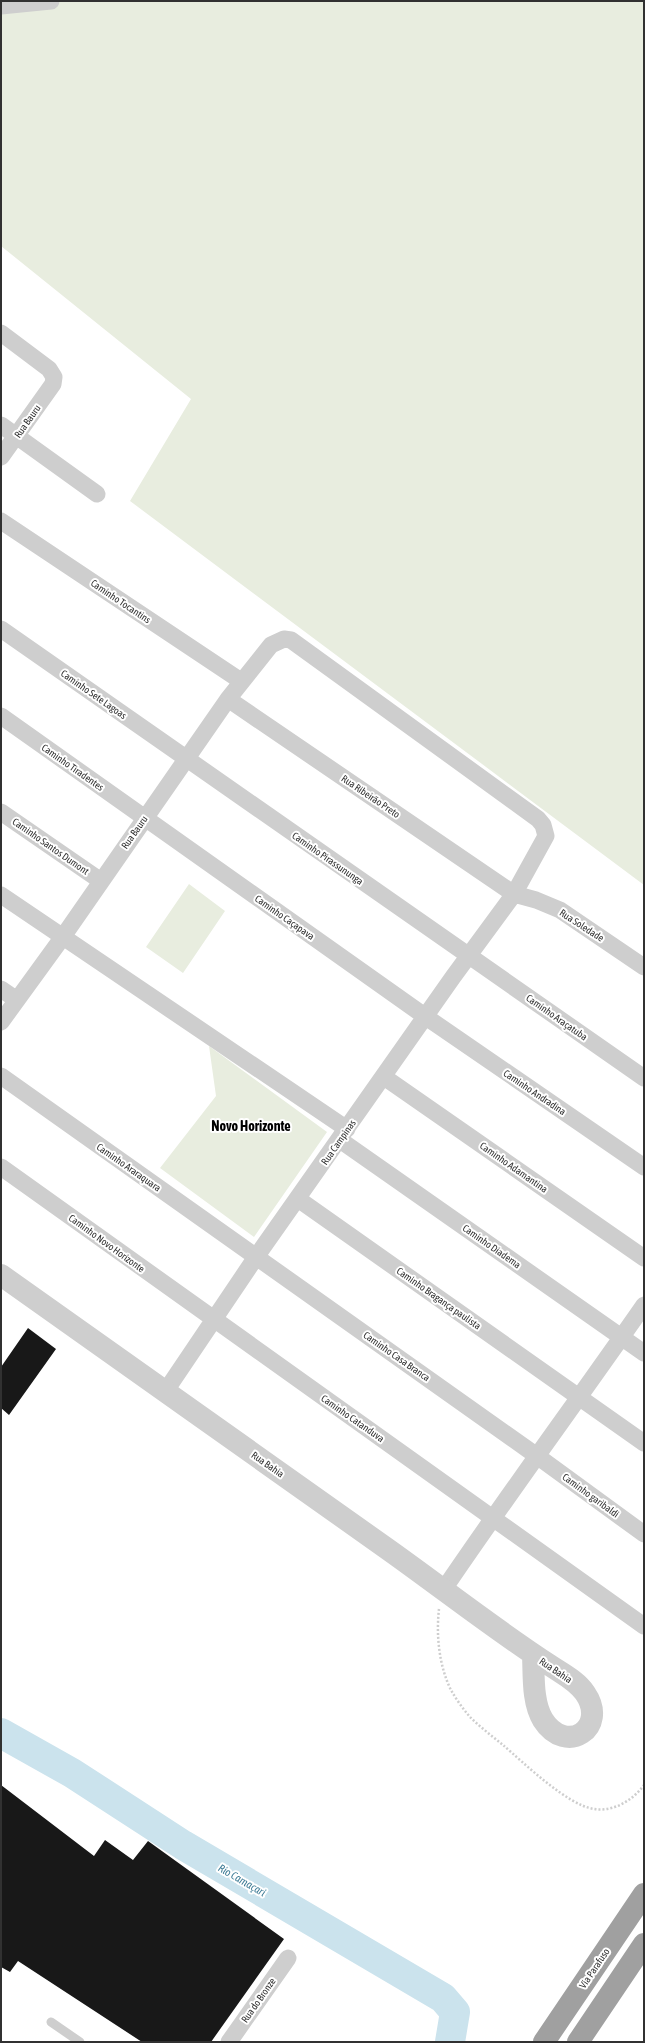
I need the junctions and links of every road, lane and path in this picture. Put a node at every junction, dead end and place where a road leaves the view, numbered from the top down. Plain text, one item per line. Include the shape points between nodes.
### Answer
1 (51, 1) edge
2 (1, 6) edge
3 (1, 332) edge
4 (1, 425) edge
5 (16, 436) junction
6 (1, 457) edge
7 (98, 494) dead end
8 (1, 521) edge
9 (1, 629) edge
10 (271, 645) joint
11 (241, 681) junction
12 (228, 698) junction
13 (1, 716) edge
14 (187, 759) junction
15 (1, 812) edge
16 (144, 817) junction
17 (101, 881) junction
18 (514, 894) junction
19 (1, 895) edge
20 (62, 938) junction
21 (470, 956) junction
22 (644, 967) edge
23 (1, 989) edge
24 (17, 1000) junction
25 (426, 1018) junction
26 (1, 1022) edge
27 (1, 1076) edge
28 (384, 1077) junction
29 (644, 1078) edge
30 (343, 1134) junction
31 (1, 1167) edge
32 (644, 1167) edge
33 (298, 1199) junction
34 (256, 1257) junction
35 (644, 1258) edge
36 (1, 1275) edge
37 (644, 1305) edge
38 (213, 1319) junction
39 (622, 1337) junction
40 (644, 1353) edge
41 (165, 1392) junction
42 (580, 1398) junction
43 (644, 1443) edge
44 (537, 1456) junction
45 (492, 1517) junction
46 (644, 1534) edge
47 (444, 1589) junction
48 (644, 1626) edge
49 (534, 1655) dead end
50 (644, 1785) edge
51 (644, 1894) edge
52 (644, 1944) edge
53 (288, 1958) dead end
54 (51, 2022) dead end
55 (80, 2042) edge
56 (229, 2042) edge
57 (544, 2042) edge
58 (578, 2042) edge

1 - 2 street
3 - 5 street, Rua Bauru via 49,369 54,377 53,384
4 - 5 street
5 - 6 street, Rua Bauru
5 - 7 street
8 - 11 street, Caminho Tocantins
9 - 14 street, Caminho Sete Lagoas
10 - 11 street, Rua Bauru
10 - 18 street, Rua Campinas via 284,639 291,640 538,819 546,836
11 - 12 street, Rua Bauru
12 - 14 street, Rua Bauru
12 - 18 street, Rua Ribeirão Preto
13 - 16 street, Caminho Tiradentes
14 - 16 street, Rua Bauru
14 - 21 street, Caminho Pirassununga
15 - 17 street, Caminho Santos Dumont
16 - 17 street, Rua Bauru
16 - 25 street, Caminho Caçapava
17 - 20 street, Rua Bauru
18 - 21 street, Rua Campinas
18 - 22 street, Rua Soledade via 560,910
19 - 20 street, Caminho Diadema
20 - 24 street, Rua Bauru
20 - 30 street, Caminho Diadema
21 - 25 street, Rua Campinas
21 - 29 street, Caminho Araçatuba
23 - 24 street
24 - 26 street, Rua Bauru
25 - 28 street, Rua Campinas
25 - 32 street, Caminho Andradina
27 - 34 street, Caminho Araraquara
28 - 30 street, Rua Campinas
28 - 35 street, Caminho Adamantina
30 - 33 street, Rua Campinas
30 - 39 street, Caminho Diadema
31 - 38 street, Caminho Novo Horizonte
33 - 34 street, Rua Campinas
33 - 42 street, Caminho Bragança paulista
34 - 38 street, Rua Campinas
34 - 44 street, Caminho Casa Branca
36 - 41 street, Rua Bahia
37 - 39 street
38 - 41 street, Rua Campinas
38 - 45 street, Caminho Catanduva
39 - 40 street, Caminho Diadema
39 - 42 street
41 - 47 street, Rua Bahia
42 - 43 street, Caminho Bragança paulista
42 - 44 street
44 - 45 street
44 - 46 street, Caminho garibaldi
45 - 47 street
45 - 48 street, Caminho Catanduva
47 - 49 street, Rua Bahia
47 - 50 path via 438,1616 443,1670 451,1689 470,1718 544,1779 573,1800 594,1809 610,1809 625,1802
51 - 57 highway, Via Parafuso
52 - 58 highway
53 - 56 street, Rua do Bronze
54 - 55 lane

